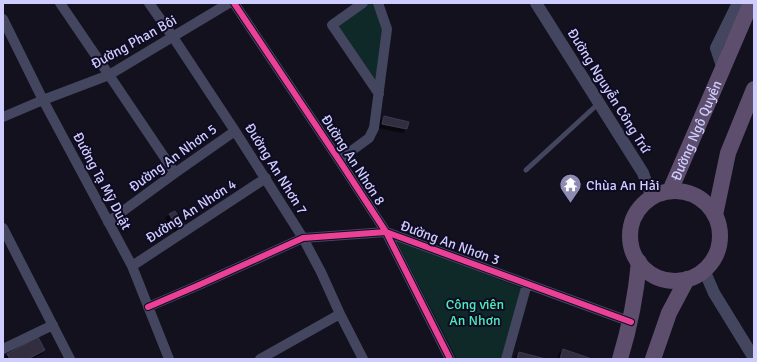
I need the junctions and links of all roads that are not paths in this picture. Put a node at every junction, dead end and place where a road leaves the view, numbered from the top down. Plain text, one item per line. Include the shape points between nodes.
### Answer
1 (60, 3) edge
2 (149, 3) edge
3 (230, 3) edge
4 (234, 3) edge
5 (363, 3) edge
6 (378, 3) edge
7 (536, 3) edge
8 (738, 3) edge
9 (751, 3) edge
10 (3, 19) edge
11 (173, 37) junction
12 (723, 69) junction
13 (110, 75) junction
14 (754, 89) edge
15 (379, 94) junction
16 (43, 100) junction
17 (599, 103) junction
18 (3, 117) edge
19 (235, 131) junction
20 (339, 160) junction
21 (526, 170) dead end
22 (175, 174) junction
23 (266, 178) junction
24 (670, 191) junction
25 (652, 198) junction
26 (715, 215) junction
27 (108, 222) junction
28 (3, 228) edge
29 (386, 232) junction
30 (303, 238) junction
31 (639, 262) junction
32 (132, 266) junction
33 (704, 270) junction
34 (687, 280) junction
35 (527, 284) junction
36 (148, 307) junction
37 (340, 314) junction
38 (630, 322) junction
39 (53, 325) junction
40 (3, 350) edge
41 (619, 358) edge
42 (754, 358) edge
43 (70, 359) edge
44 (169, 359) edge
45 (260, 359) edge
46 (363, 359) edge
47 (450, 359) edge
48 (506, 359) edge
49 (653, 359) edge

1 - 13 street
2 - 11 street, Đường An Nhơn 7
3 - 11 street, Đường Phan Bôi
4 - 20 street, Đường An Nhơn 8
5 - 15 street via 332,25
6 - 15 street via 386,29
7 - 17 street, Đường Nguyễn Công Trứ
8 - 12 street, Đường Ngô Quyền via 716,48
9 - 12 highway, Đường Ngô Quyền
10 - 16 street, Đường Tạ Mỹ Duật
11 - 13 street, Đường Phan Bôi
11 - 19 street, Đường An Nhơn 7
12 - 24 highway, Đường Ngô Quyền
13 - 16 street, Đường Phan Bôi
13 - 22 street
14 - 26 highway via 728,153
15 - 20 street via 374,128 369,138
16 - 18 street, Đường Phan Bôi
16 - 27 street, Đường Tạ Mỹ Duật
17 - 21 lane
17 - 25 street, Đường Nguyễn Công Trứ via 643,173
19 - 22 street, Đường An Nhơn 5
19 - 23 street, Đường An Nhơn 7
20 - 29 street, Đường An Nhơn 8
22 - 27 street, Đường An Nhơn 5
23 - 30 street, Đường An Nhơn 7
23 - 32 street, Đường An Nhơn 4
24 - 25 highway
24 - 26 highway via 696,196 707,204
25 - 31 highway via 642,206 631,227 631,239
26 - 33 highway via 720,230 720,245 714,259
27 - 32 street, Đường Tạ Mỹ Duật
28 - 39 street
29 - 30 street, Đường An Nhơn 3
29 - 35 street, Đường An Nhơn 3
29 - 47 street, Đường An Nhơn 8
30 - 36 street, Đường An Nhơn 3
30 - 37 street, Đường An Nhơn 7
31 - 34 highway via 647,270 666,280
31 - 38 highway
32 - 36 street, Đường Tạ Mỹ Duật
33 - 34 highway
33 - 42 street via 714,294
34 - 49 highway via 669,313
35 - 38 street, Đường An Nhơn 3
35 - 48 street
36 - 44 street, Đường Tạ Mỹ Duật
37 - 45 street
37 - 46 street, Đường An Nhơn 7
38 - 41 highway
39 - 40 street
39 - 43 street

